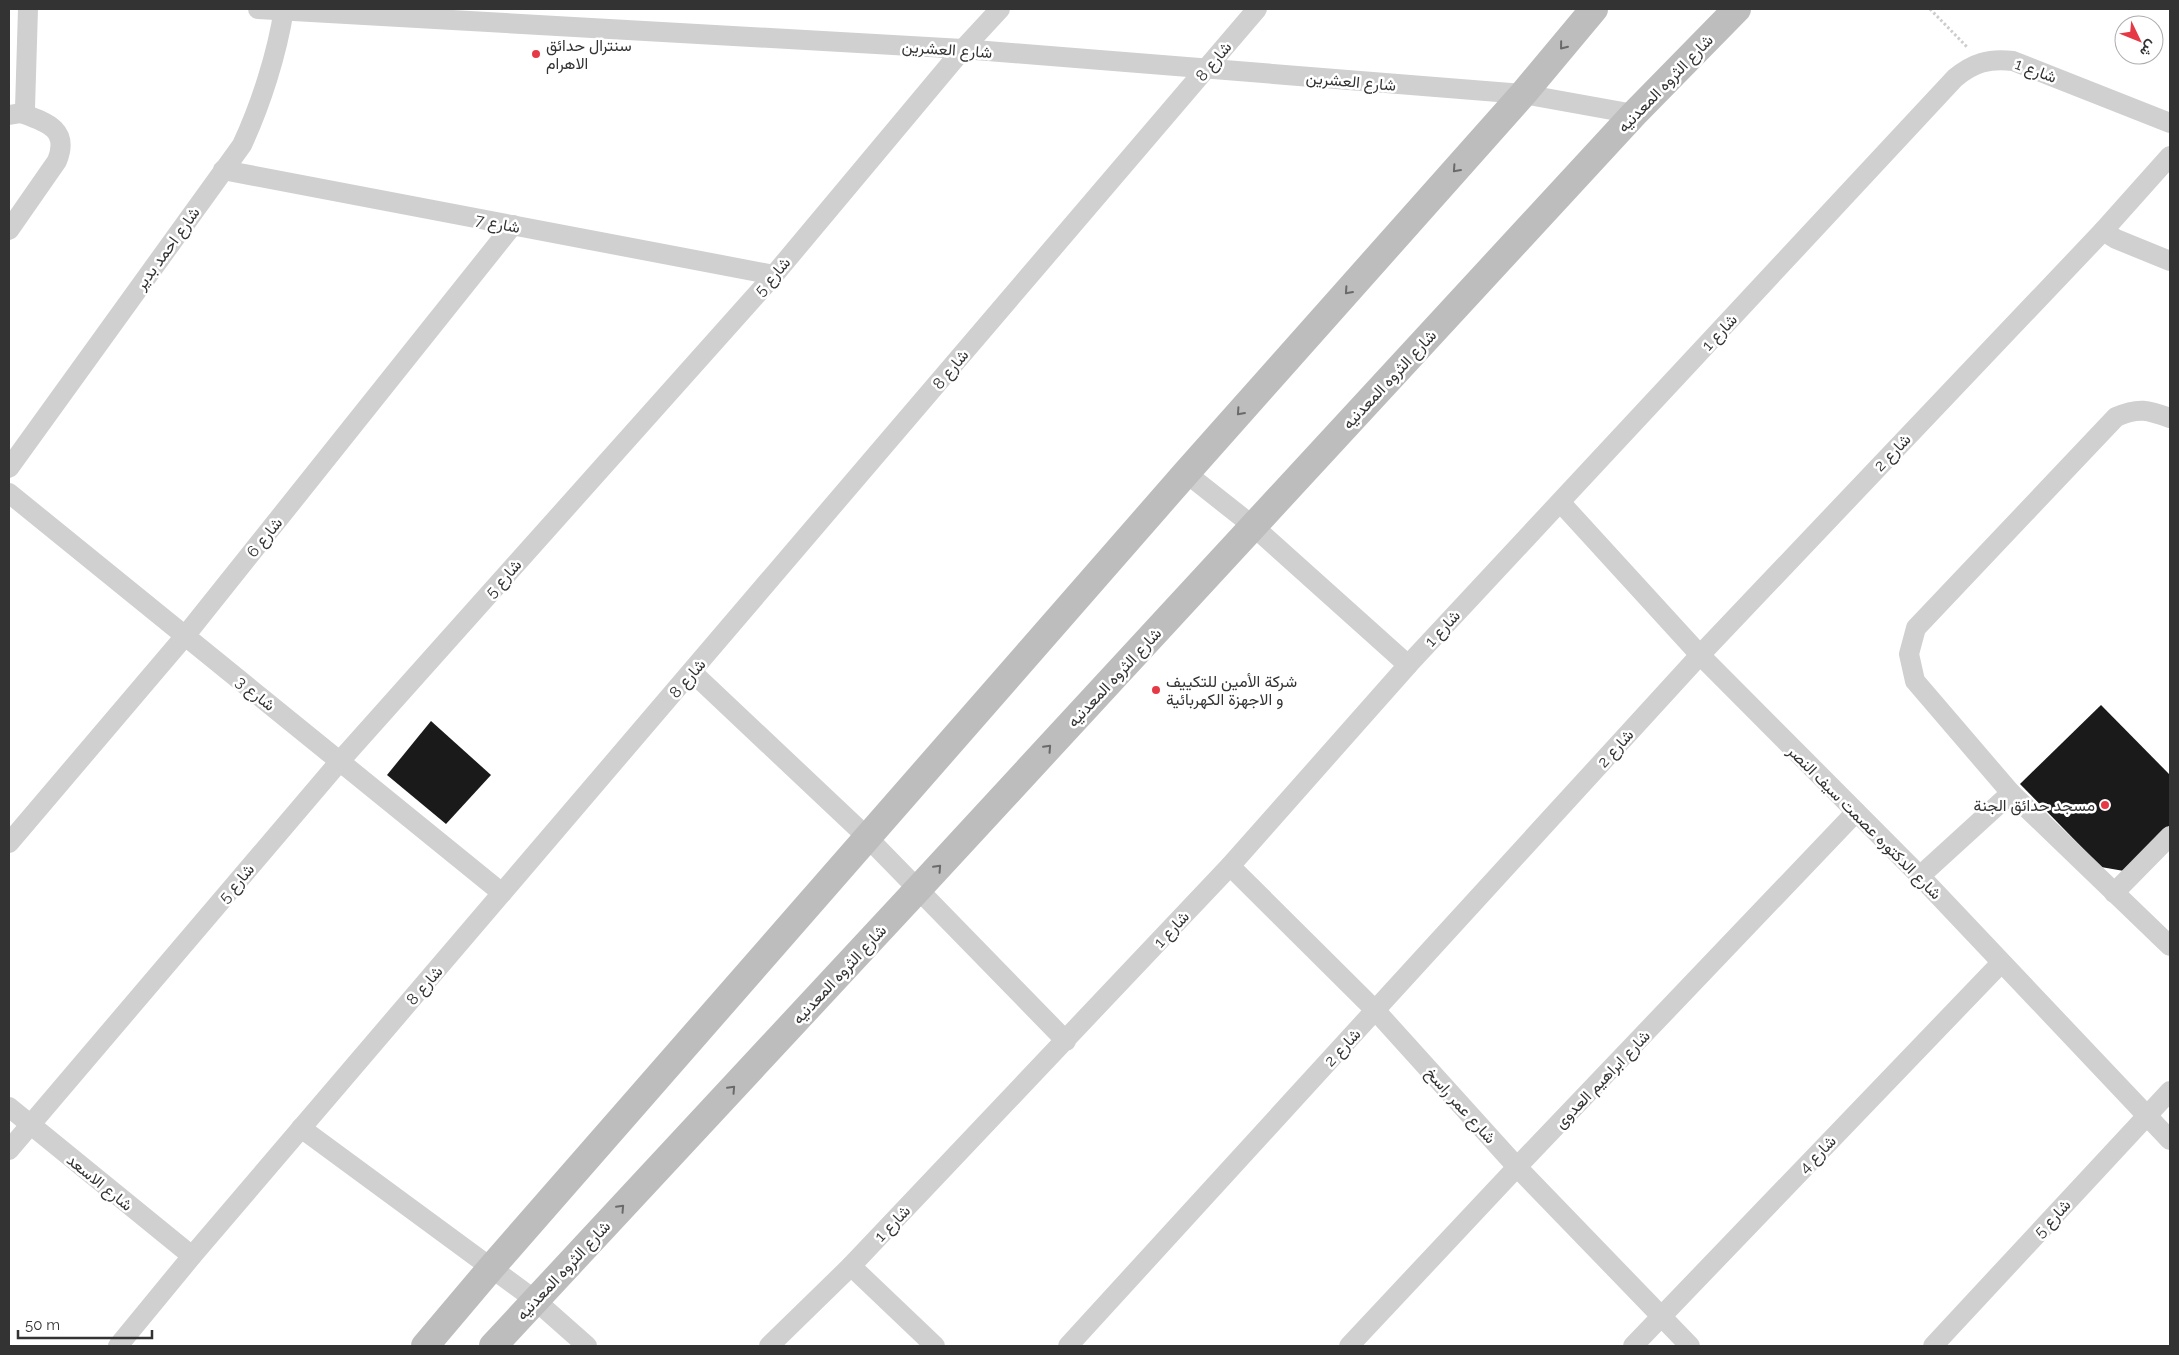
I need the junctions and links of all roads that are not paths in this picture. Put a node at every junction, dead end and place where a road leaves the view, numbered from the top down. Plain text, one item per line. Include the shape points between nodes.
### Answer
1 (28, 9) edge
2 (258, 9) edge
3 (1000, 9) edge
4 (1257, 9) edge
5 (1594, 9) edge
6 (1737, 9) edge
7 (284, 10) edge
8 (963, 49) junction
9 (1206, 69) junction
10 (1523, 94) junction
11 (15, 114) edge
12 (1634, 114) junction
13 (2170, 123) edge
14 (2170, 156) edge
15 (223, 170) junction
16 (512, 225) junction
17 (9, 230) edge
18 (2103, 231) junction
19 (2170, 261) edge
20 (774, 275) junction
21 (2170, 418) edge
22 (9, 468) edge
23 (1186, 473) junction
24 (9, 493) edge
25 (1561, 503) junction
26 (1253, 526) junction
27 (185, 636) junction
28 (1700, 655) junction
29 (1408, 665) junction
30 (692, 672) junction
31 (340, 761) junction
32 (2011, 793) junction
33 (1856, 812) junction
34 (2170, 836) edge
35 (868, 838) junction
36 (9, 843) edge
37 (1230, 866) junction
38 (1920, 876) junction
39 (919, 888) junction
40 (2114, 892) junction
41 (502, 893) junction
42 (2170, 946) edge
43 (2002, 962) junction
44 (1376, 1011) junction
45 (1066, 1040) junction
46 (2170, 1091) edge
47 (9, 1107) edge
48 (2147, 1116) junction
49 (30, 1125) junction
50 (301, 1128) junction
51 (2170, 1140) edge
52 (9, 1150) edge
53 (1517, 1167) junction
54 (192, 1256) junction
55 (851, 1266) junction
56 (491, 1268) junction
57 (535, 1300) junction
58 (1661, 1316) junction
59 (118, 1346) edge
60 (425, 1346) edge
61 (492, 1346) edge
62 (587, 1346) edge
63 (769, 1346) edge
64 (935, 1346) edge
65 (1068, 1346) edge
66 (1349, 1346) edge
67 (1632, 1346) edge
68 (1690, 1346) edge
69 (1933, 1346) edge

1 - 11 street via 26,102 25,108
2 - 7 street, شارع العشرين
3 - 8 street, شارع 5
4 - 9 street, شارع 8
5 -> 10 street
6 - 12 street, شارع الثروه المعدنيه
7 - 8 street, شارع العشرين
7 - 15 street, شارع احمد بدير via 254,119 242,146
8 - 9 street, شارع العشرين
8 - 20 street, شارع 5
9 - 10 street, شارع العشرين
9 - 30 street, شارع 8
10 - 12 street, شارع العشرين
10 -> 23 street
11 - 17 street via 52,126 61,142 61,152
12 - 26 street, شارع الثروه المعدنيه
13 - 25 street, شارع 1 via 2013,61 1997,59 1967,68
14 - 18 street, شارع 2
15 - 16 street, شارع 7
15 - 22 street, شارع احمد بدير
16 - 20 street, شارع 7
16 - 27 street, شارع 6
18 - 19 street
18 - 28 street, شارع 2
20 - 31 street, شارع 5
21 - 32 street via 2145,409 2130,410 2116,417 1916,628 1909,654 1915,681
23 - 26 street
23 - 35 street
24 - 27 street, شارع 3
25 - 28 street, شارع الدكتوره عصمت سيف النصر
25 - 29 street, شارع 1
26 - 29 street
39 -> 26 street, شارع الثروه المعدنيه
27 - 31 street, شارع 3
27 - 36 street, شارع 6
28 - 33 street, شارع الدكتوره عصمت سيف النصر
28 - 44 street, شارع 2
29 - 37 street, شارع 1
30 - 35 street
30 - 41 street, شارع 8
31 - 41 street, شارع 3
31 - 49 street, شارع 5
32 - 38 street
32 - 40 street
33 - 38 street, شارع الدكتوره عصمت سيف النصر
33 - 53 street, شارع ابراهيم العدوى
34 - 40 street
35 - 39 street
35 - 56 street
37 - 44 street, شارع عمر راسخ
37 - 45 street, شارع 1
38 - 43 street, شارع الدكتوره عصمت سيف النصر
39 - 45 street
57 -> 39 street, شارع الثروه المعدنيه
40 - 42 street
41 - 50 street, شارع 8
43 - 48 street, شارع الدكتوره عصمت سيف النصر
43 - 58 street, شارع 4
44 - 53 street, شارع عمر راسخ
44 - 65 street, شارع 2
45 - 55 street, شارع 1
46 - 48 street, شارع 5
47 - 49 street, شارع الاسعد
48 - 51 street, شارع الدكتوره عصمت سيف النصر
48 - 69 street, شارع 5
49 - 52 street, شارع 5
49 - 54 street, شارع الاسعد
50 - 54 street, شارع 8
50 - 56 street
53 - 58 street, شارع عمر راسخ
53 - 66 street, شارع ابراهيم العدوى
54 - 59 street, شارع 8
55 - 63 street, شارع 1
55 - 64 street
56 - 57 street
56 - 60 street
57 - 61 street, شارع الثروه المعدنيه
57 - 62 street
58 - 67 street, شارع 4
58 - 68 street, شارع عمر راسخ

